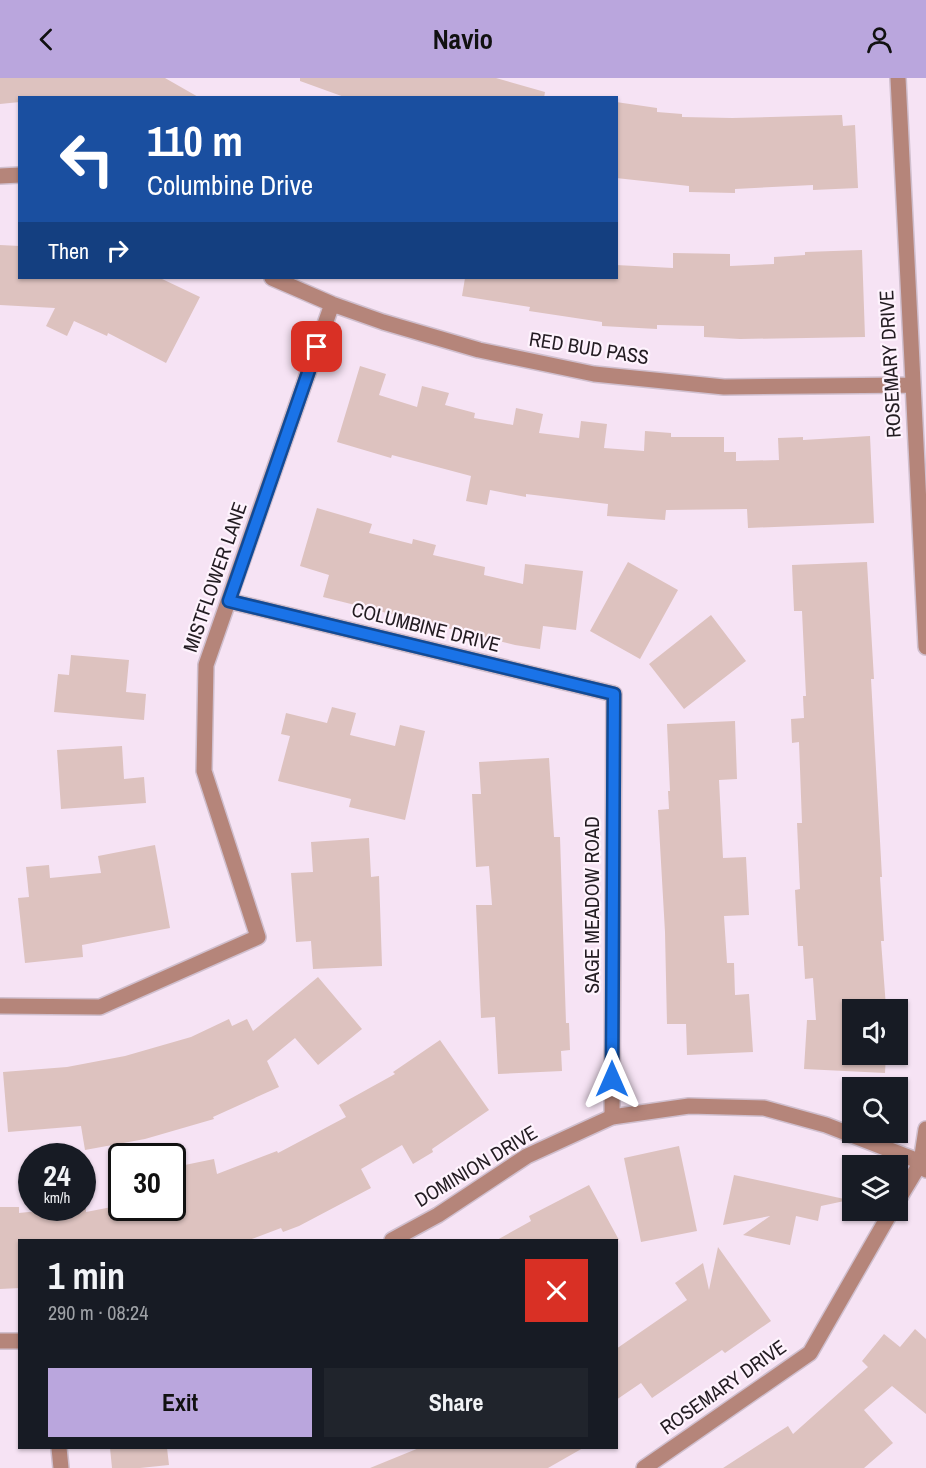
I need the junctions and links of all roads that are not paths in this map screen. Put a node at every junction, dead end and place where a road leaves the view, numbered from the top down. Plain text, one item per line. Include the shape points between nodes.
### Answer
1 (898, 78) edge
2 (18, 175) edge
3 (0, 176) edge
4 (274, 279) edge
5 (332, 304) junction
6 (912, 385) junction
7 (229, 601) junction
8 (926, 647) edge
9 (614, 694) joint
10 (0, 1006) edge
11 (612, 1117) junction
12 (926, 1129) edge
13 (923, 1166) edge
14 (908, 1187) edge
15 (886, 1221) edge
16 (394, 1239) edge
17 (0, 1341) edge
18 (18, 1341) edge
19 (59, 1449) edge
20 (62, 1468) edge
21 (644, 1468) edge

1 - 6 street, ROSEMARY DRIVE
2 - 3 street
4 - 5 street, RED BUD PASS
5 - 6 street, RED BUD PASS via 479,350 594,374 724,387
5 - 7 street, MISTFLOWER LANE
6 - 8 street, ROSEMARY DRIVE
7 - 9 street, COLUMBINE DRIVE
7 - 10 street, MISTFLOWER LANE via 206,665 204,771 258,937 100,1007
9 - 11 street, SAGE MEADOW ROAD
11 - 13 street, DOMINION DRIVE via 689,1106 764,1108 826,1125
11 - 16 street, DOMINION DRIVE via 527,1156
12 - 13 street
13 - 14 street
15 - 21 street, ROSEMARY DRIVE via 810,1353
17 - 18 street
19 - 20 street

